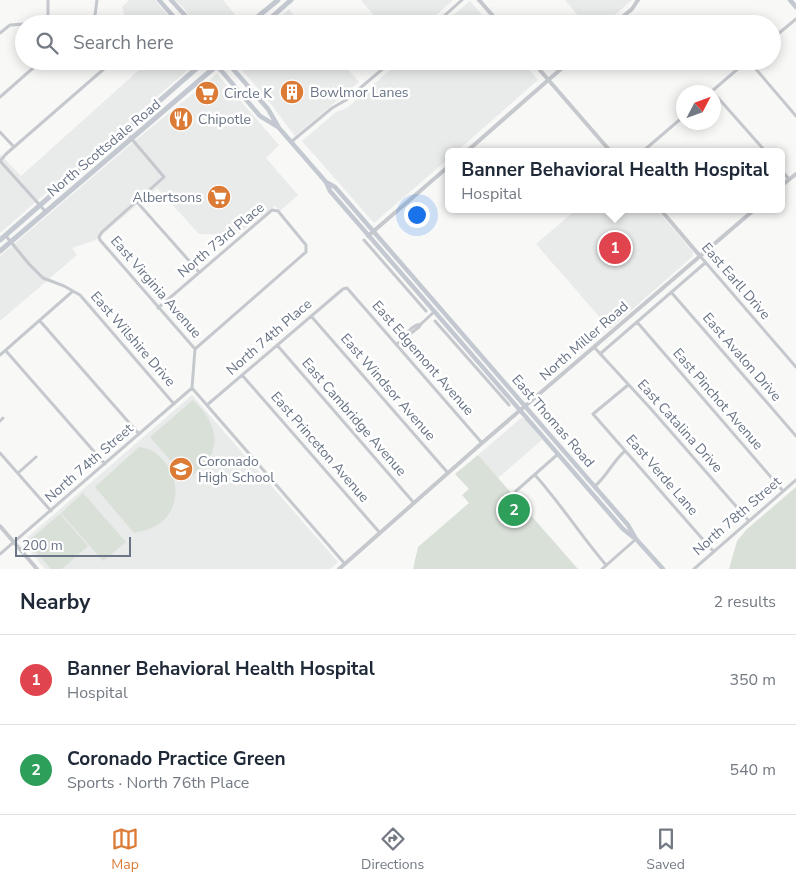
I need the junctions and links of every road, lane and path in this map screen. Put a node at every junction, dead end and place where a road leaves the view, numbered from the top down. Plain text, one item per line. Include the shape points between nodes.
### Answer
1 (48, 0) edge
2 (97, 0) edge
3 (160, 0) edge
4 (171, 0) edge
5 (278, 0) edge
6 (292, 0) edge
7 (462, 0) edge
8 (479, 0) edge
9 (638, 0) edge
10 (790, 0) edge
11 (796, 7) edge
12 (48, 15) edge
13 (95, 15) edge
14 (172, 15) edge
15 (185, 15) edge
16 (260, 15) edge
17 (274, 15) edge
18 (445, 15) edge
19 (492, 15) edge
20 (625, 15) edge
21 (796, 18) edge
22 (15, 25) edge
23 (781, 31) edge
24 (0, 33) edge
25 (31, 70) edge
26 (103, 70) edge
27 (196, 70) edge
28 (212, 70) edge
29 (220, 70) edge
30 (234, 70) edge
31 (381, 70) edge
32 (540, 70) edge
33 (560, 70) edge
34 (738, 70) edge
35 (756, 70) edge
36 (549, 80) junction
37 (720, 85) edge
38 (0, 97) edge
39 (721, 102) edge
40 (143, 116) junction
41 (796, 116) edge
42 (676, 123) edge
43 (149, 124) junction
44 (279, 128) junction
45 (125, 131) junction
46 (0, 132) edge
47 (131, 138) junction
48 (291, 142) junction
49 (14, 147) junction
50 (471, 148) edge
51 (608, 148) edge
52 (647, 148) edge
53 (762, 148) edge
54 (0, 161) edge
55 (445, 169) edge
56 (785, 174) edge
57 (796, 174) edge
58 (790, 179) junction
59 (326, 182) junction
60 (785, 183) edge
61 (137, 202) junction
62 (40, 206) junction
63 (46, 212) junction
64 (663, 213) edge
65 (750, 213) edge
66 (373, 232) junction
67 (5, 235) junction
68 (368, 236) junction
69 (0, 240) edge
70 (364, 240) dead end
71 (10, 243) junction
72 (0, 251) edge
73 (700, 256) junction
74 (388, 258) junction
75 (384, 263) junction
76 (705, 263) junction
77 (199, 272) junction
78 (346, 288) joint
79 (74, 291) junction
80 (672, 292) junction
81 (428, 295) junction
82 (421, 301) junction
83 (158, 308) junction
84 (439, 308) junction
85 (426, 311) dead end
86 (434, 312) junction
87 (311, 316) junction
88 (450, 319) junction
89 (40, 321) junction
90 (435, 321) dead end
91 (637, 322) junction
92 (442, 325) junction
93 (397, 344) junction
94 (277, 345) junction
95 (594, 347) junction
96 (195, 349) junction
97 (6, 350) junction
98 (600, 354) junction
99 (0, 355) edge
100 (796, 367) edge
101 (242, 375) junction
102 (494, 384) junction
103 (628, 385) junction
104 (192, 388) junction
105 (174, 404) junction
106 (208, 405) junction
107 (509, 405) dead end
108 (523, 408) junction
109 (139, 434) junction
110 (796, 436) edge
111 (482, 443) junction
112 (625, 451) junction
113 (0, 453) edge
114 (558, 454) junction
115 (36, 457) dead end
116 (104, 464) junction
117 (448, 473) junction
118 (18, 474) junction
119 (536, 475) junction
120 (796, 480) edge
121 (595, 486) junction
122 (516, 491) dead end
123 (783, 491) junction
124 (414, 504) junction
125 (51, 511) junction
126 (749, 521) junction
127 (0, 526) edge
128 (380, 533) junction
129 (636, 539) junction
130 (14, 542) junction
131 (713, 551) junction
132 (0, 554) edge
133 (345, 564) junction
134 (606, 565) junction
135 (37, 569) edge
136 (339, 569) edge
137 (602, 569) edge
138 (663, 569) edge
139 (694, 569) edge

1 - 12 street
2 - 13 street
3 - 14 main road
4 - 15 main road
5 - 16 main road
6 - 17 main road
7 - 18 street
8 - 19 street
9 - 20 street
10 - 11 main road
21 - 23 street
22 - 24 street
25 - 38 street
26 - 49 street
27 - 40 main road, North Scottsdale Road
28 - 43 main road, North Scottsdale Road
29 - 44 main road, East Thomas Road via 260,116
30 - 44 main road, East Thomas Road via 268,109
31 - 48 street
32 - 36 street
33 - 36 street
34 - 37 street
35 - 41 street
36 - 50 street
36 - 51 street
39 - 53 street
40 - 43 main road
40 - 45 main road, North Scottsdale Road
42 - 52 street
43 - 47 main road, North Scottsdale Road
44 - 48 main road, East Thomas Road
45 - 47 street
45 - 62 main road, North Scottsdale Road
46 - 49 street
47 - 61 street via 164,177
47 - 63 main road, North Scottsdale Road
48 - 59 main road, East Thomas Road
49 - 54 street
54 - 62 street
55 - 66 street
56 - 58 street
57 - 58 street
58 - 60 street
59 - 66 main road, East Thomas Road via 335,187
59 - 68 main road, East Thomas Road
61 - 77 street
61 - 83 street, East Virginia Avenue via 99,238
62 - 63 street
62 - 67 main road, North Scottsdale Road
63 - 71 main road, North Scottsdale Road
64 - 73 street, East Earll Drive
65 - 73 street, North Miller Road
66 - 68 street
66 - 81 main road, East Thomas Road
67 - 69 main road, North Scottsdale Road
67 - 71 street, East Wilshire Drive
68 - 74 main road, East Thomas Road
70 - 75 street, East Thomas Road
71 - 72 main road, North Scottsdale Road
71 - 79 street, East Wilshire Drive via 43,278
73 - 76 street, East Earll Drive
73 - 95 street, North Miller Road
74 - 75 street
74 - 82 main road, East Thomas Road
75 - 82 street, East Thomas Road
76 - 80 street, North Miller Road
76 - 100 street, East Earll Drive
77 - 83 street, North 73rd Place
77 - 96 street, North 73rd Place via 272,210 278,211 308,249
78 - 87 street, North 74th Place
78 - 93 street, East Edgemont Avenue
79 - 89 street
79 - 105 street, East Wilshire Drive
80 - 91 street, North Miller Road
80 - 110 street, East Avalon Drive
81 - 82 street
81 - 84 main road, East Thomas Road
82 - 85 street, East Thomas Road
82 - 86 main road, East Thomas Road
83 - 96 street, East Virginia Avenue
84 - 86 street
84 - 88 main road, East Thomas Road
86 - 92 main road, East Thomas Road
86 - 93 street
87 - 94 street, North 74th Place
87 - 117 street, East Windsor Avenue
88 - 92 street
88 - 108 main road, East Thomas Road
89 - 97 street
89 - 109 street
90 - 92 street, East Thomas Road
91 - 98 street, North Miller Road
91 - 123 street, East Pinchot Avenue
92 - 102 main road, East Thomas Road
93 - 111 street, East Edgemont Avenue
94 - 101 street, North 74th Place
94 - 124 street, East Cambridge Avenue
95 - 98 street, East Catalina Drive
95 - 108 street, North Miller Road
96 - 104 street, East Virginia Avenue
97 - 99 street
97 - 116 street
98 - 103 street, East Catalina Drive
101 - 106 street, North 74th Place
101 - 128 street, East Princeton Avenue
102 - 107 street, East Thomas Road
102 - 108 main road, East Thomas Road
103 - 112 street, East Verde Lane via 593,414
103 - 126 street, East Catalina Drive
104 - 105 street, North 74th Street
104 - 106 street
105 - 109 street, North 74th Street
106 - 133 street
108 - 111 street, North Miller Road
108 - 114 main road, East Thomas Road
108 - 121 main road, East Thomas Road
109 - 116 street, North 74th Street
111 - 117 street, North Miller Road
112 - 121 street
112 - 131 street, East Verde Lane
113 - 118 street
114 - 119 street
114 - 129 main road, East Thomas Road via 623,529
115 - 118 street
116 - 125 street, North 74th Street
117 - 124 street, North Miller Road
118 - 125 street
119 - 122 street
119 - 134 street
120 - 123 street, North 78th Street
121 - 129 main road, East Thomas Road
123 - 126 street, North 78th Street
124 - 128 street, North Miller Road
125 - 130 street, North 74th Street
126 - 131 street, North 78th Street
127 - 130 street
128 - 133 street, North Miller Road
129 - 134 street
129 - 138 main road, East Thomas Road
130 - 132 street, North 74th Street
130 - 135 street
131 - 139 street, North 78th Street
133 - 136 street, North Miller Road
134 - 137 street

